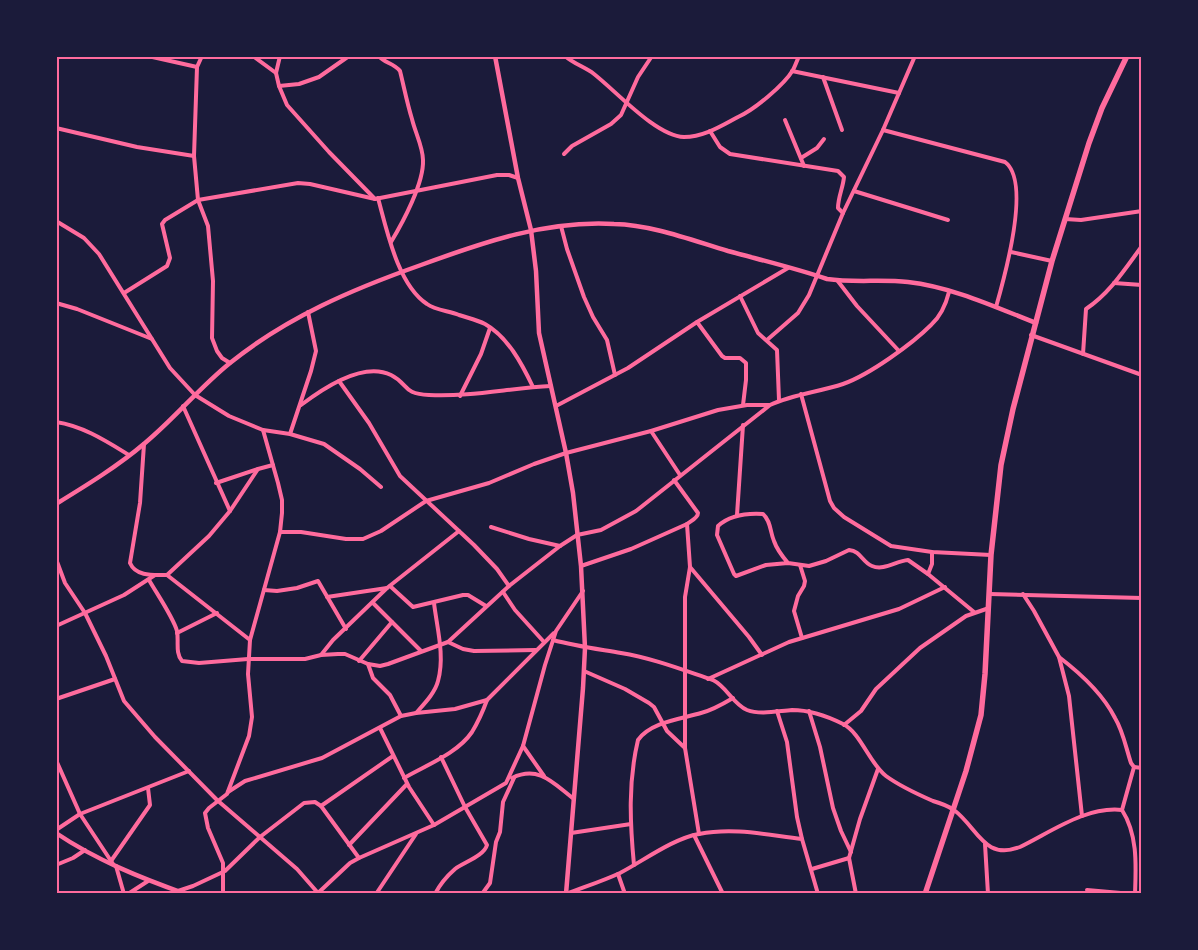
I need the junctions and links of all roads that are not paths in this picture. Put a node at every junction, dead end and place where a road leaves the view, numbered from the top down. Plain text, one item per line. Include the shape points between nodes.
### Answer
1 (148, 56) edge
2 (202, 56) edge
3 (253, 56) edge
4 (280, 56) edge
5 (349, 56) edge
6 (379, 56) edge
7 (494, 56) edge
8 (565, 56) edge
9 (652, 56) edge
10 (799, 56) edge
11 (915, 56) edge
12 (1128, 56) edge
13 (197, 67) junction
14 (792, 71) junction
15 (276, 73) junction
16 (822, 77) junction
17 (279, 86) junction
18 (899, 93) junction
19 (628, 103) junction
20 (785, 120) dead end
21 (56, 128) edge
22 (842, 130) dead end
23 (883, 130) junction
24 (710, 131) junction
25 (824, 139) dead end
26 (564, 154) dead end
27 (194, 156) junction
28 (801, 158) junction
29 (804, 166) junction
30 (518, 178) junction
31 (416, 190) junction
32 (854, 191) junction
33 (377, 199) junction
34 (198, 200) junction
35 (1142, 212) edge
36 (843, 213) junction
37 (948, 220) dead end
38 (1065, 220) junction
39 (56, 221) edge
40 (561, 226) junction
41 (531, 230) junction
42 (391, 242) junction
43 (1142, 246) edge
44 (1011, 252) junction
45 (1052, 261) junction
46 (788, 268) junction
47 (400, 272) junction
48 (817, 275) junction
49 (837, 280) junction
50 (1114, 283) junction
51 (1142, 284) edge
52 (949, 292) junction
53 (124, 294) junction
54 (740, 296) junction
55 (56, 303) edge
56 (996, 307) junction
57 (308, 312) junction
58 (697, 322) junction
59 (1036, 323) junction
60 (490, 328) junction
61 (1031, 335) junction
62 (152, 339) junction
63 (767, 340) junction
64 (899, 350) junction
65 (1083, 354) junction
66 (230, 363) junction
67 (614, 375) junction
68 (1142, 375) edge
69 (340, 381) junction
70 (551, 386) junction
71 (533, 387) junction
72 (801, 394) junction
73 (194, 395) junction
74 (460, 396) junction
75 (779, 400) junction
76 (301, 405) junction
77 (744, 405) junction
78 (770, 405) junction
79 (183, 406) junction
80 (556, 406) junction
81 (56, 422) edge
82 (743, 425) junction
83 (263, 430) junction
84 (651, 431) junction
85 (290, 434) junction
86 (144, 444) junction
87 (566, 453) junction
88 (129, 455) junction
89 (273, 465) junction
90 (258, 469) junction
91 (680, 475) junction
92 (674, 480) junction
93 (216, 483) junction
94 (381, 487) dead end
95 (426, 501) junction
96 (56, 504) edge
97 (230, 511) junction
98 (737, 515) junction
99 (687, 524) junction
100 (491, 527) dead end
101 (459, 530) junction
102 (280, 532) junction
103 (577, 536) junction
104 (560, 546) junction
105 (932, 552) junction
106 (992, 555) junction
107 (56, 559) edge
108 (788, 563) junction
109 (800, 565) junction
110 (581, 566) junction
111 (690, 567) junction
112 (928, 574) junction
113 (155, 575) junction
114 (167, 575) junction
115 (149, 580) junction
116 (509, 586) junction
117 (945, 586) junction
118 (389, 587) junction
119 (264, 590) junction
120 (583, 591) junction
121 (503, 592) junction
122 (990, 594) junction
123 (1023, 594) junction
124 (327, 597) junction
125 (1142, 598) edge
126 (373, 603) junction
127 (434, 603) junction
128 (486, 606) junction
129 (989, 608) junction
130 (217, 612) junction
131 (974, 612) junction
132 (85, 613) junction
133 (392, 622) junction
134 (56, 626) edge
135 (346, 630) junction
136 (556, 631) junction
137 (177, 632) junction
138 (802, 638) junction
139 (250, 640) junction
140 (553, 640) junction
141 (448, 642) junction
142 (544, 642) junction
143 (440, 645) junction
144 (585, 648) junction
145 (536, 650) junction
146 (421, 652) junction
147 (321, 655) junction
148 (762, 655) junction
149 (1059, 657) junction
150 (248, 659) junction
151 (359, 660) junction
152 (368, 664) junction
153 (584, 671) junction
154 (685, 671) junction
155 (708, 678) junction
156 (115, 679) junction
157 (733, 698) junction
158 (56, 699) edge
159 (487, 700) junction
160 (777, 712) junction
161 (809, 712) junction
162 (416, 713) junction
163 (401, 716) junction
164 (685, 718) junction
165 (662, 722) junction
166 (844, 725) junction
167 (380, 728) junction
168 (523, 746) junction
169 (685, 748) junction
170 (393, 756) junction
171 (441, 757) junction
172 (56, 760) edge
173 (1134, 767) junction
174 (878, 768) junction
175 (1142, 768) edge
176 (189, 771) junction
177 (544, 776) junction
178 (404, 778) junction
179 (514, 778) junction
180 (506, 782) junction
181 (407, 784) junction
182 (148, 788) junction
183 (227, 794) junction
184 (574, 799) junction
185 (218, 800) junction
186 (320, 806) junction
187 (465, 807) junction
188 (953, 809) junction
189 (1122, 810) junction
190 (80, 814) junction
191 (1082, 816) junction
192 (630, 824) junction
193 (434, 825) junction
194 (56, 831) edge
195 (571, 833) junction
196 (416, 834) junction
197 (697, 834) junction
198 (260, 838) junction
199 (802, 839) junction
200 (985, 844) junction
201 (349, 845) junction
202 (85, 850) junction
203 (851, 852) junction
204 (359, 858) junction
205 (849, 858) junction
206 (113, 864) junction
207 (56, 865) edge
208 (634, 865) junction
209 (812, 869) junction
210 (224, 871) junction
211 (618, 874) junction
212 (148, 881) junction
213 (1087, 890) dead end
214 (178, 891) junction
215 (317, 893) edge
216 (124, 894) edge
217 (128, 894) edge
218 (186, 894) edge
219 (223, 894) edge
220 (376, 894) edge
221 (435, 894) edge
222 (482, 894) edge
223 (566, 894) edge
224 (625, 894) edge
225 (723, 894) edge
226 (818, 894) edge
227 (856, 894) edge
228 (925, 894) edge
229 (988, 894) edge
230 (1133, 894) edge

1 - 13 street
2 - 13 street
3 - 15 street
4 - 15 street
5 - 17 street via 319,77
6 - 31 street via 400,71 423,157
7 - 30 street
8 - 19 street via 592,73
9 - 19 street
10 - 14 street
11 - 18 street
12 - 38 highway via 1102,108
13 - 27 street
14 - 16 street
14 - 24 street via 747,113
15 - 17 street
16 - 18 street
16 - 22 street
17 - 33 street via 287,105
18 - 23 street
19 - 24 street via 670,134 697,136
19 - 26 street via 610,124
20 - 28 street
21 - 27 street via 137,147
23 - 32 street
23 - 44 street via 1009,165 1017,203
24 - 29 street via 720,147 730,154
25 - 28 street
27 - 34 street
28 - 29 street
29 - 36 street via 838,171 844,177 838,203
30 - 31 street via 497,175
30 - 41 street
31 - 33 street
31 - 42 street
32 - 36 street
32 - 37 street
33 - 34 street via 298,183
33 - 42 street
34 - 53 street via 162,224 170,258 167,266
34 - 66 street via 208,226 213,281 212,338 222,358
35 - 38 street
36 - 48 street
38 - 45 highway
39 - 53 street via 84,238
40 - 41 street
40 - 46 street via 629,225
40 - 67 street via 584,297 607,340
41 - 47 street via 484,242
41 - 70 street via 539,333
42 - 47 street
43 - 50 street
44 - 45 street
44 - 56 street
45 - 59 highway
46 - 48 street
46 - 54 street
47 - 57 street
47 - 60 street via 429,306
48 - 49 street
48 - 63 street via 798,313
49 - 52 street via 910,282
49 - 64 street
50 - 51 street
50 - 65 street via 1086,309
52 - 56 street
52 - 64 street via 932,324
53 - 62 street
54 - 58 street
54 - 63 street via 754,328
55 - 62 street
56 - 59 street
57 - 66 street
57 - 76 street via 316,351
58 - 67 street
58 - 77 street via 722,356 740,358 746,364
59 - 61 highway
60 - 71 street via 511,348
60 - 74 street
61 - 65 street
61 - 106 highway via 1001,465
62 - 73 street via 170,368
63 - 75 street via 777,350
64 - 72 street via 854,380
65 - 68 street
66 - 73 street
67 - 80 street
69 - 74 street via 365,372 381,372 393,376 419,395
69 - 76 street
69 - 95 street via 396,471
70 - 71 street
70 - 80 street
71 - 74 street
72 - 75 street
72 - 105 street via 834,508 891,546
73 - 79 street
73 - 83 street via 229,416
75 - 78 street
76 - 85 street
77 - 78 street
77 - 84 street
78 - 82 street
79 - 86 street
79 - 93 street
80 - 87 street
81 - 88 street via 87,431
82 - 91 street
82 - 98 street
83 - 85 street
83 - 89 street
84 - 87 street
84 - 91 street
85 - 94 street via 324,444
86 - 88 street
86 - 113 street via 140,503 130,563 138,573
87 - 95 street via 489,483
87 - 103 street
88 - 96 street
89 - 90 street
89 - 102 street via 282,500
90 - 93 street
90 - 97 street
91 - 92 street
92 - 99 street via 698,513
92 - 103 street via 636,511 601,530
93 - 97 street
95 - 101 street
95 - 102 street via 363,539
97 - 114 street via 196,550
98 - 108 street via 764,515 779,552
98 - 108 street via 723,521 717,531 734,574 738,576 766,565
99 - 110 street via 631,549
99 - 111 street
100 - 104 street
101 - 116 street
101 - 118 street
102 - 119 street
103 - 104 street
103 - 110 street
104 - 116 street
105 - 106 street
105 - 112 street
106 - 122 highway
107 - 132 street via 65,583
108 - 109 street
109 - 112 street via 816,564 849,550 858,553 871,566 878,568 908,560
109 - 138 street via 805,581 794,611
110 - 120 street
111 - 148 street
111 - 154 street via 685,597
112 - 117 street
113 - 114 street
113 - 115 street
114 - 130 street
115 - 132 street
115 - 137 street
116 - 121 street
117 - 131 street
117 - 138 street via 899,609
118 - 124 street
118 - 126 street
118 - 127 street via 413,607
119 - 124 street via 297,588 318,581
119 - 139 street
120 - 136 street
120 - 144 street
121 - 128 street
121 - 142 street
122 - 123 street
122 - 129 highway
123 - 125 street
123 - 149 street
124 - 135 street
126 - 133 street
126 - 135 street
127 - 128 street via 466,595
127 - 143 street
128 - 141 street
129 - 131 street
129 - 188 highway via 981,715
130 - 137 street
130 - 139 street
131 - 166 street via 920,648 876,689 861,711
132 - 134 street
132 - 156 street
133 - 146 street
133 - 151 street
135 - 147 street
136 - 140 street
136 - 142 street
137 - 150 street via 182,661 199,663
138 - 148 street
139 - 150 street
140 - 144 street
140 - 168 street
141 - 143 street
141 - 145 street via 474,651
142 - 145 street
143 - 146 street
143 - 162 street via 439,680
144 - 153 street
144 - 154 street via 621,653
145 - 159 street
146 - 152 street via 388,664
147 - 150 street via 305,659
147 - 151 street via 345,654
148 - 155 street
149 - 173 street via 1072,666 1109,708 1120,727
149 - 191 street via 1069,696
150 - 183 street via 252,726
151 - 152 street
152 - 163 street via 373,678 390,695
153 - 165 street via 649,703
153 - 184 street
154 - 155 street
154 - 164 street
155 - 157 street via 722,684
156 - 158 street
156 - 176 street via 124,701
157 - 160 street via 746,710
157 - 164 street via 716,708
159 - 162 street via 455,709
159 - 171 street via 471,733
160 - 161 street
160 - 199 street via 789,754
161 - 166 street
161 - 203 street via 833,808
162 - 163 street
163 - 167 street
164 - 165 street
164 - 169 street
165 - 169 street
165 - 192 street via 638,740 631,775
166 - 174 street
167 - 170 street
167 - 183 street via 322,758 245,781
168 - 177 street
168 - 180 street
169 - 197 street
170 - 178 street
170 - 186 street
171 - 178 street
171 - 187 street
172 - 190 street
173 - 175 street
173 - 189 street
174 - 188 street via 908,790
174 - 203 street
176 - 182 street
176 - 185 street
177 - 179 street via 528,772
177 - 184 street
178 - 181 street
179 - 180 street
179 - 222 street via 504,802 490,882
180 - 187 street
181 - 193 street
181 - 201 street
182 - 190 street
182 - 206 street via 150,805
183 - 185 street
184 - 195 street
185 - 198 street
185 - 210 street via 205,813 205,820 221,855
186 - 198 street via 315,802 304,803
186 - 201 street
187 - 193 street
187 - 221 street via 486,847 456,868
188 - 200 street
188 - 228 highway
189 - 191 street via 1105,810
189 - 230 street via 1133,838 1136,861
190 - 194 street
190 - 206 street
191 - 200 street via 1009,852
192 - 195 street
192 - 208 street
193 - 196 street
194 - 202 street
195 - 223 street
196 - 204 street
196 - 220 street
197 - 199 street via 748,831
197 - 208 street
197 - 225 street
198 - 210 street
198 - 215 street via 297,869
199 - 209 street
200 - 229 street
201 - 204 street
202 - 206 street
202 - 207 street
203 - 205 street
204 - 215 street
205 - 209 street
205 - 227 street
206 - 212 street
206 - 216 street
208 - 211 street
209 - 226 street
210 - 214 street
210 - 219 street
211 - 223 street
211 - 224 street
212 - 214 street
212 - 217 street
213 - 230 street
214 - 218 street

